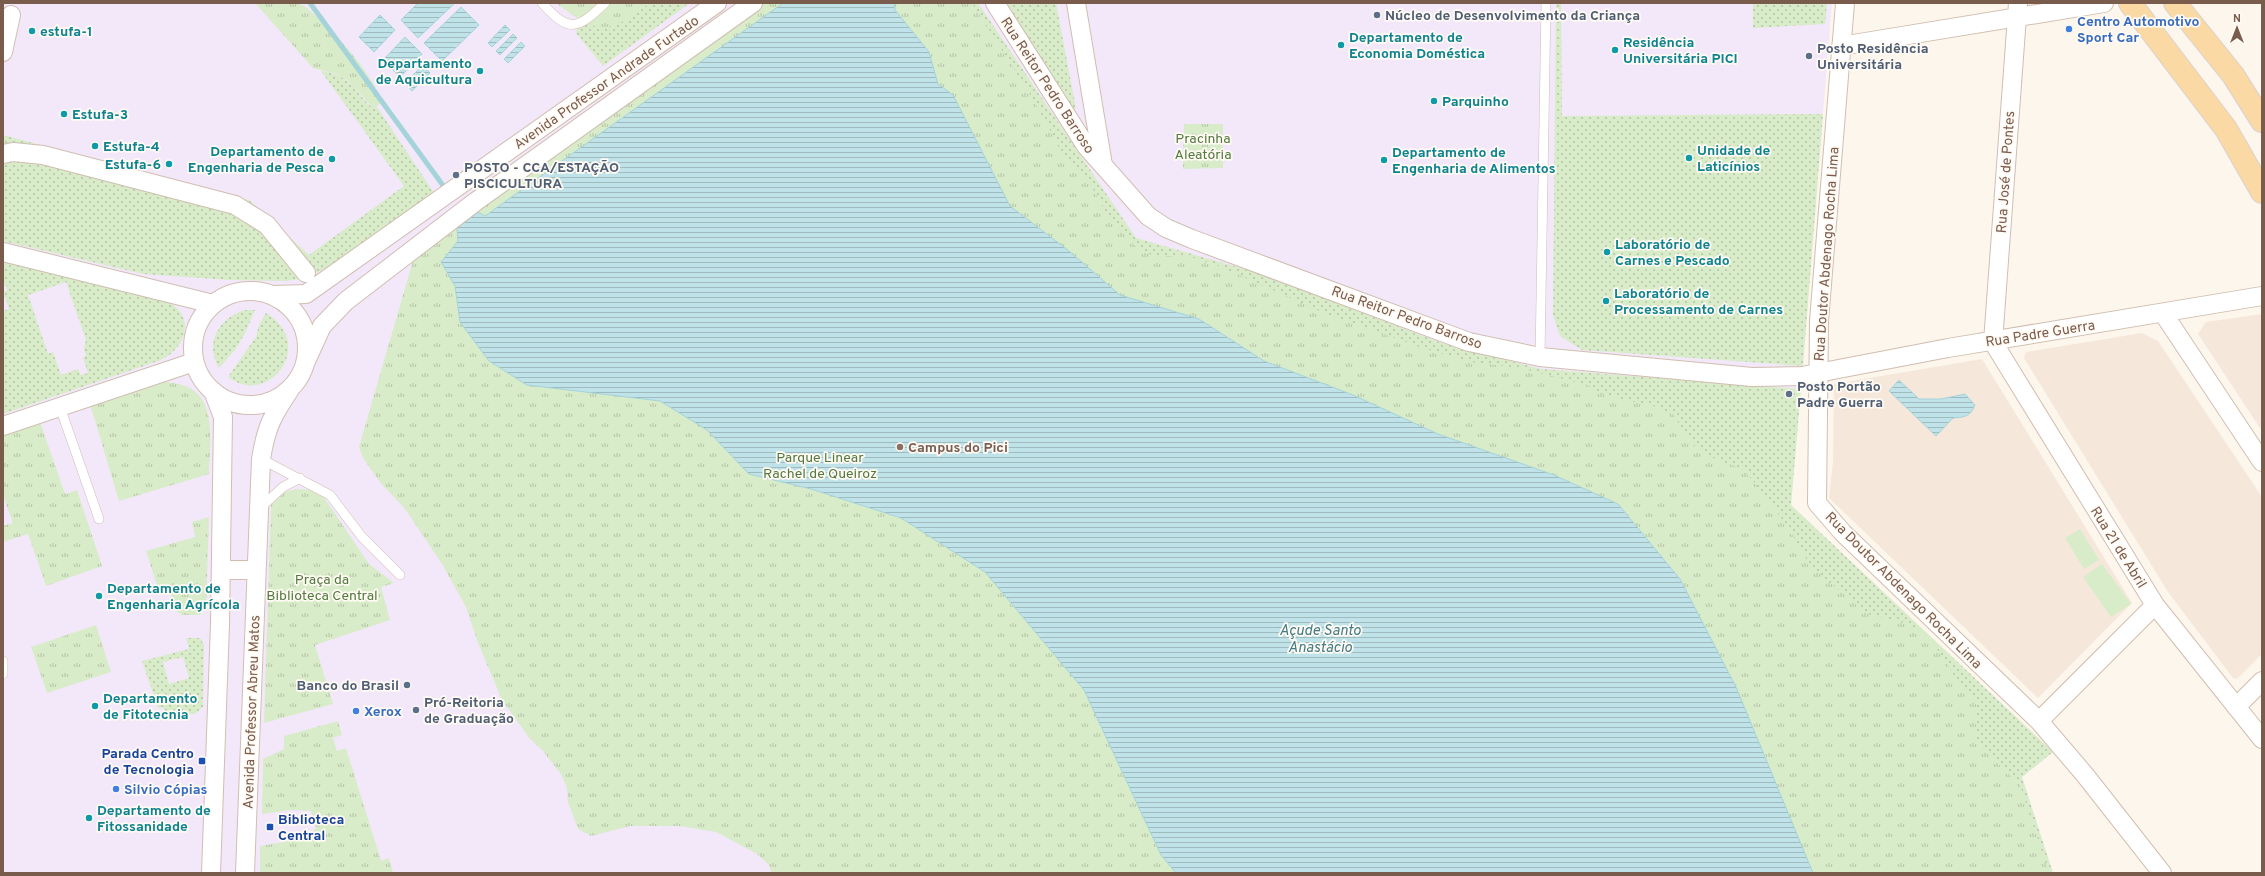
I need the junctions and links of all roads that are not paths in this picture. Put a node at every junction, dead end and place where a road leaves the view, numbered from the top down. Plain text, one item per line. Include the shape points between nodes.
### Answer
1 (542, 3) edge
2 (605, 3) edge
3 (717, 3) edge
4 (753, 3) edge
5 (995, 3) edge
6 (1076, 3) edge
7 (1546, 3) edge
8 (1845, 3) edge
9 (2104, 3) edge
10 (2130, 3) edge
11 (2175, 3) edge
12 (2018, 10) edge
13 (11, 15) dead end
14 (1841, 46) junction
15 (3, 52) edge
16 (2262, 121) edge
17 (3, 154) edge
18 (1103, 165) junction
19 (2262, 192) edge
20 (3, 252) edge
21 (306, 273) dead end
22 (274, 296) junction
23 (2262, 296) edge
24 (213, 304) junction
25 (2164, 313) junction
26 (1993, 342) junction
27 (1540, 357) junction
28 (306, 361) junction
29 (194, 362) junction
30 (1818, 373) junction
31 (289, 391) junction
32 (213, 392) junction
33 (60, 407) junction
34 (3, 426) edge
35 (261, 459) junction
36 (2262, 462) edge
37 (300, 478) junction
38 (258, 511) junction
39 (100, 519) dead end
40 (221, 570) junction
41 (256, 570) junction
42 (400, 575) dead end
43 (2155, 605) junction
44 (3, 661) edge
45 (3, 674) edge
46 (2262, 681) edge
47 (2236, 707) junction
48 (2039, 721) junction
49 (2262, 739) edge
50 (210, 873) edge
51 (246, 873) edge
52 (2162, 873) edge

1 - 2 lane via 557,19 572,25 581,23
3 - 22 street, Avenida Professor Andrade Furtado via 306,294
4 - 28 street, Avenida Professor Andrade Furtado via 450,220 346,301 322,326
5 - 18 street, Rua Reitor Pedro Barroso via 1086,146
6 - 18 street, Rua Reitor Pedro Barroso
7 - 27 lane
8 - 14 street, Rua Doutor Abdenago Rocha Lima
9 - 12 street
10 - 19 main road via 2226,129
11 - 16 main road via 2233,76
12 - 14 street
12 - 26 street, Rua José de Pontes
13 - 15 street
14 - 30 street, Rua Doutor Abdenago Rocha Lima via 1819,321
17 - 21 street via 13,152 43,155 235,205 267,224
18 - 27 street, Rua Reitor Pedro Barroso via 1148,216 1166,228 1469,342
20 - 24 street
22 - 24 street via 256,291 237,292
22 - 28 street via 290,306 304,328 308,344
23 - 25 street, Rua Padre Guerra
24 - 29 street via 203,314 196,328
25 - 26 street, Rua Padre Guerra
25 - 36 street
26 - 30 street, Rua Padre Guerra
26 - 43 street, Rua 21 de Abril
27 - 30 street, Rua Reitor Pedro Barroso via 1752,377 1802,376
28 - 31 street via 300,378
29 - 32 street via 201,378
29 - 33 street
30 - 48 street, Rua Doutor Abdenago Rocha Lima via 1817,503 1844,533
31 - 32 street via 275,400 259,405 227,401
31 - 35 street, Avenida Professor Abreu Matos via 274,412 265,433
32 - 40 street via 222,417
33 - 34 street
33 - 39 lane
35 - 37 lane
35 - 38 street, Avenida Professor Abreu Matos
37 - 38 lane via 283,487
37 - 42 lane via 330,496 367,542
38 - 41 street, Avenida Professor Abreu Matos
40 - 41 street
40 - 50 street
41 - 51 street, Avenida Professor Abreu Matos
43 - 47 street, Rua 21 de Abril
43 - 48 street
44 - 45 lane
46 - 47 street
47 - 49 street, Rua 21 de Abril
48 - 52 street, Rua Doutor Abdenago Rocha Lima

